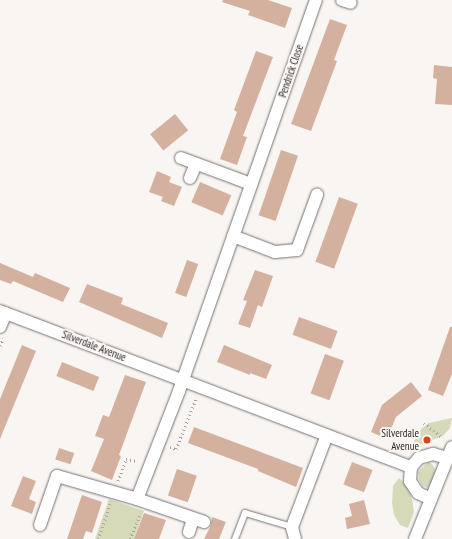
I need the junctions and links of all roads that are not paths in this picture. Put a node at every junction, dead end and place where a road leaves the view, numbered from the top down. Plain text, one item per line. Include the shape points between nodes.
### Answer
1 (316, 0) edge
2 (181, 158) dead end
3 (196, 164) junction
4 (190, 178) dead end
5 (251, 184) junction
6 (317, 195) dead end
7 (233, 236) junction
8 (3, 312) edge
9 (0, 327) edge
10 (183, 380) junction
11 (327, 435) junction
12 (449, 449) edge
13 (411, 467) junction
14 (431, 498) junction
15 (137, 499) junction
16 (40, 525) dead end
17 (292, 527) junction
18 (189, 532) dead end
19 (235, 539) edge
20 (295, 539) edge
21 (415, 539) edge

1 - 5 street, Pendrick Close
2 - 3 street
3 - 4 street
3 - 5 street
5 - 7 street, Pendrick Close
6 - 7 street via 300,253 276,252
7 - 10 street
8 - 9 street, Silverdale Avenue
8 - 10 street, Silverdale Avenue
10 - 11 street, Silverdale Avenue
10 - 15 street
11 - 13 street, Silverdale Avenue
11 - 17 street
12 - 13 street via 419,458
12 - 14 street
13 - 14 street via 410,481 418,492
14 - 21 street
15 - 16 street via 57,476
15 - 18 street via 199,520
17 - 19 lane via 245,513
17 - 20 street

